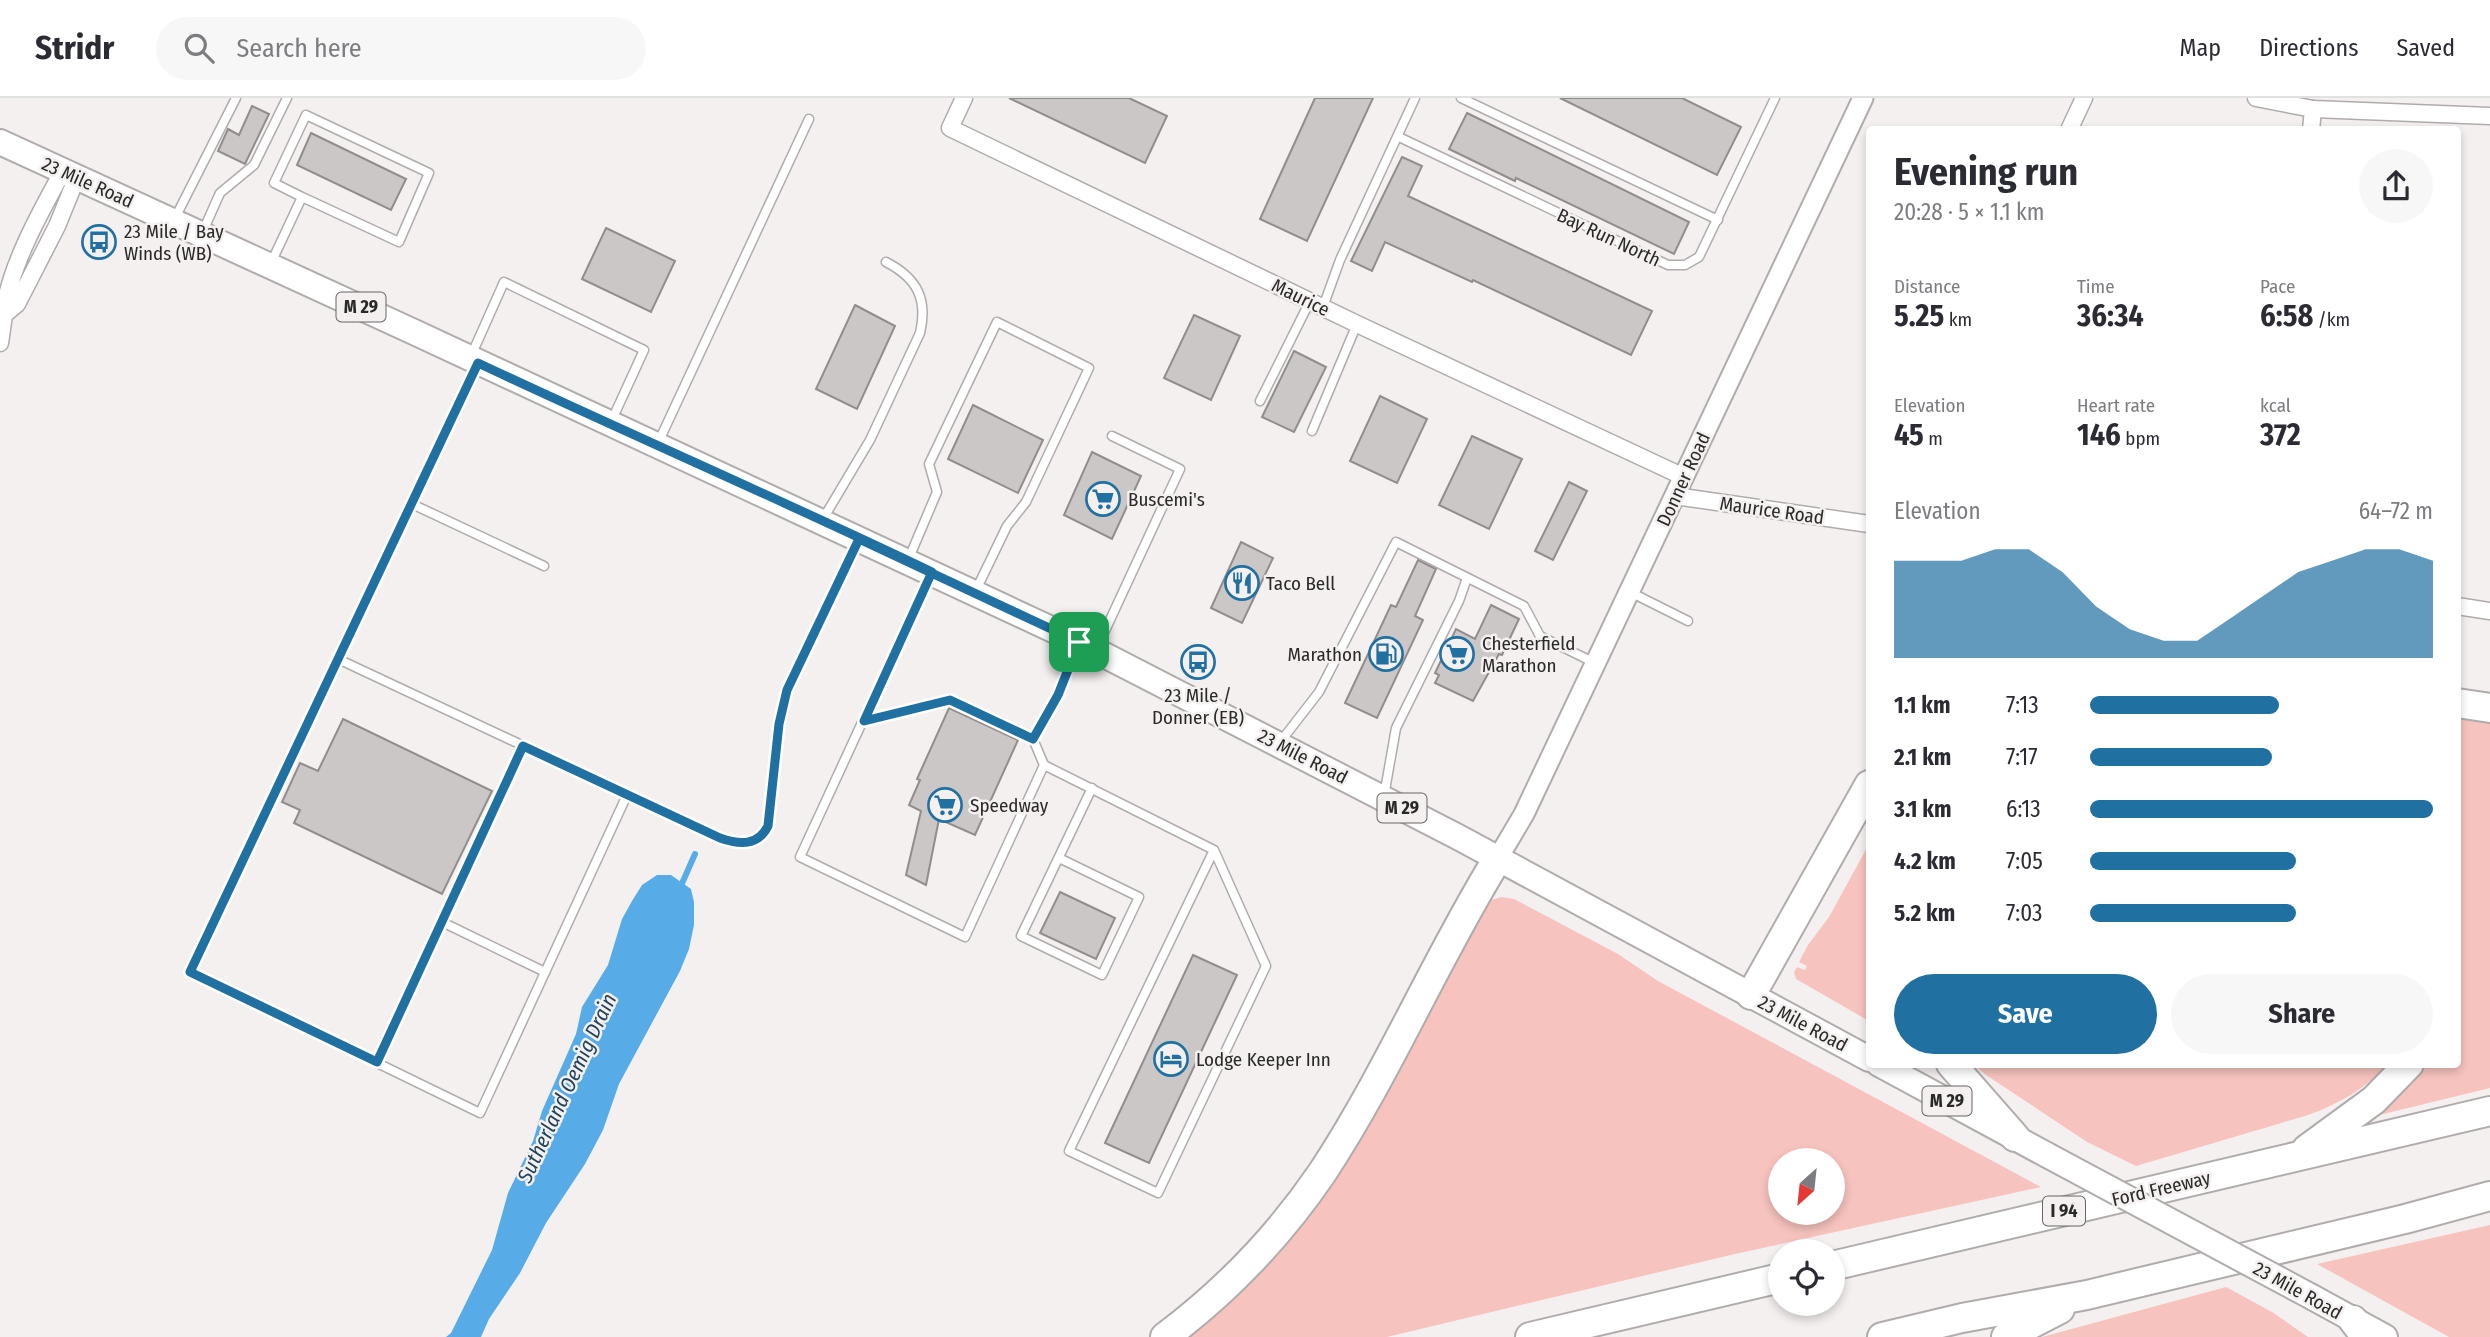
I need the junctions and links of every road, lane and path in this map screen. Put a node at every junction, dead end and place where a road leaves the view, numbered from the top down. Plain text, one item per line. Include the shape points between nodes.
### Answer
1 (236, 98) edge
2 (288, 98) edge
3 (964, 98) edge
4 (1415, 98) edge
5 (1461, 98) edge
6 (1775, 98) edge
7 (1863, 98) edge
8 (2084, 98) edge
9 (2256, 98) edge
10 (2314, 108) junction
11 (2490, 116) edge
12 (809, 119) dead end
13 (2071, 126) edge
14 (2312, 126) edge
15 (1399, 137) junction
16 (0, 142) edge
17 (70, 174) junction
18 (302, 197) junction
19 (1717, 220) junction
20 (174, 221) junction
21 (202, 234) junction
22 (886, 262) dead end
23 (270, 265) junction
24 (1317, 304) junction
25 (1357, 324) junction
26 (0, 343) edge
27 (474, 361) junction
28 (1260, 401) dead end
29 (610, 425) junction
30 (1312, 431) dead end
31 (1112, 436) dead end
32 (657, 446) junction
33 (1684, 477) junction
34 (1675, 496) junction
35 (412, 504) junction
36 (822, 521) junction
37 (1866, 524) edge
38 (859, 539) junction
39 (908, 561) junction
40 (544, 566) dead end
41 (932, 572) junction
42 (1466, 578) junction
43 (1630, 592) junction
44 (975, 593) junction
45 (2461, 607) edge
46 (2490, 611) edge
47 (1689, 621) dead end
48 (1087, 646) junction
49 (338, 659) junction
50 (1596, 663) junction
51 (2461, 704) edge
52 (2490, 708) edge
53 (864, 721) junction
54 (1033, 739) junction
55 (1279, 744) junction
56 (523, 746) junction
57 (1044, 765) junction
58 (1091, 789) junction
59 (1866, 790) edge
60 (627, 795) junction
61 (1384, 798) junction
62 (1214, 850) junction
63 (1059, 858) junction
64 (1497, 858) junction
65 (442, 922) junction
66 (545, 972) junction
67 (1751, 995) junction
68 (1866, 1057) edge
69 (377, 1062) junction
70 (1886, 1068) edge
71 (1955, 1068) edge
72 (2405, 1068) edge
73 (2490, 1111) edge
74 (2015, 1137) junction
75 (2297, 1157) junction
76 (2490, 1196) edge
77 (1845, 1263) edge
78 (1768, 1281) edge
79 (2087, 1295) junction
80 (2360, 1328) edge
81 (1165, 1337) edge
82 (1530, 1337) edge
83 (1882, 1337) edge
84 (2006, 1337) edge
85 (2385, 1337) edge

1 - 20 lane
2 - 21 lane via 254,165 220,194
3 - 24 street, Maurice via 950,128
4 - 15 lane
5 - 19 lane
6 - 19 lane, Bay Run North
7 - 33 street, Donner Road
8 - 13 street
9 - 10 street
10 - 11 street
10 - 14 street
12 - 32 lane
15 - 19 lane, Bay Run North via 1668,265 1685,265 1699,257
15 - 24 lane
16 - 17 main road, 23 Mile Road / M 29
17 - 20 main road, 23 Mile Road / M 29
17 - 26 street via 57,226 17,304 4,315
18 - 18 lane via 399,242 429,173 306,115 274,183
18 - 23 lane
20 - 21 main road, 23 Mile Road / M 29
21 - 23 main road, 23 Mile Road / M 29
22 - 36 lane via 913,283 924,318 870,440
23 - 27 main road, 23 Mile Road / M 29
24 - 25 street, Maurice
24 - 28 lane
25 - 30 lane
25 - 33 street, Maurice
27 - 29 main road, 23 Mile Road / M 29
27 - 29 lane via 504,282 644,350
27 - 35 lane
29 - 32 main road, 23 Mile Road / M 29
31 - 48 lane via 1180,469
32 - 36 main road, 23 Mile Road / M 29
33 - 34 street, Donner Road
34 - 37 street, Maurice Road
34 - 43 street, Donner Road
35 - 40 lane
35 - 49 lane
36 - 38 main road, 23 Mile Road / M 29
38 - 39 main road, 23 Mile Road / M 29
38 - 60 lane via 787,690 764,834 744,844 733,842
39 - 41 main road, 23 Mile Road / M 29
39 - 44 lane via 937,492 929,464 997,322 1089,368 1026,502 1007,526
41 - 44 main road, 23 Mile Road / M 29
41 - 53 lane
42 - 50 lane via 1524,606 1540,636
42 - 55 lane via 1396,542 1319,692
42 - 61 lane via 1459,601 1395,728
43 - 47 lane
43 - 50 street, Donner Road
44 - 48 main road, 23 Mile Road / M 29
45 - 46 street
48 - 54 lane
48 - 55 main road, 23 Mile Road / M 29
49 - 56 lane
49 - 69 lane via 190,972
50 - 64 street, Donner Road via 1524,814
51 - 52 highway
53 - 54 lane via 950,700
53 - 57 lane via 800,857 965,937
54 - 57 lane
55 - 61 main road, 23 Mile Road / M 29
56 - 60 lane
56 - 65 lane
57 - 58 lane
58 - 62 lane
58 - 63 lane
59 - 67 highway
60 - 66 lane
61 - 64 main road, 23 Mile Road / M 29
62 - 62 lane via 1266,966 1158,1193 1069,1151
63 - 63 lane via 1021,936 1101,975 1139,897
64 - 67 main road, 23 Mile Road / M 29
64 - 81 highway via 1321,1174 1258,1254
65 - 66 lane
65 - 69 lane
66 - 69 lane via 480,1112
67 - 68 main road, 23 Mile Road / M 29
70 - 74 main road, 23 Mile Road / M 29
71 - 74 highway
72 - 75 highway via 2374,1100
73 - 75 highway, Ford Freeway / I 94
74 - 80 main road, 23 Mile Road / M 29, bridge via 2312,1297
75 - 77 highway, Ford Freeway / I 94
76 - 79 highway
78 - 82 highway
79 - 83 highway
79 - 84 highway
80 - 85 main road, 23 Mile Road

